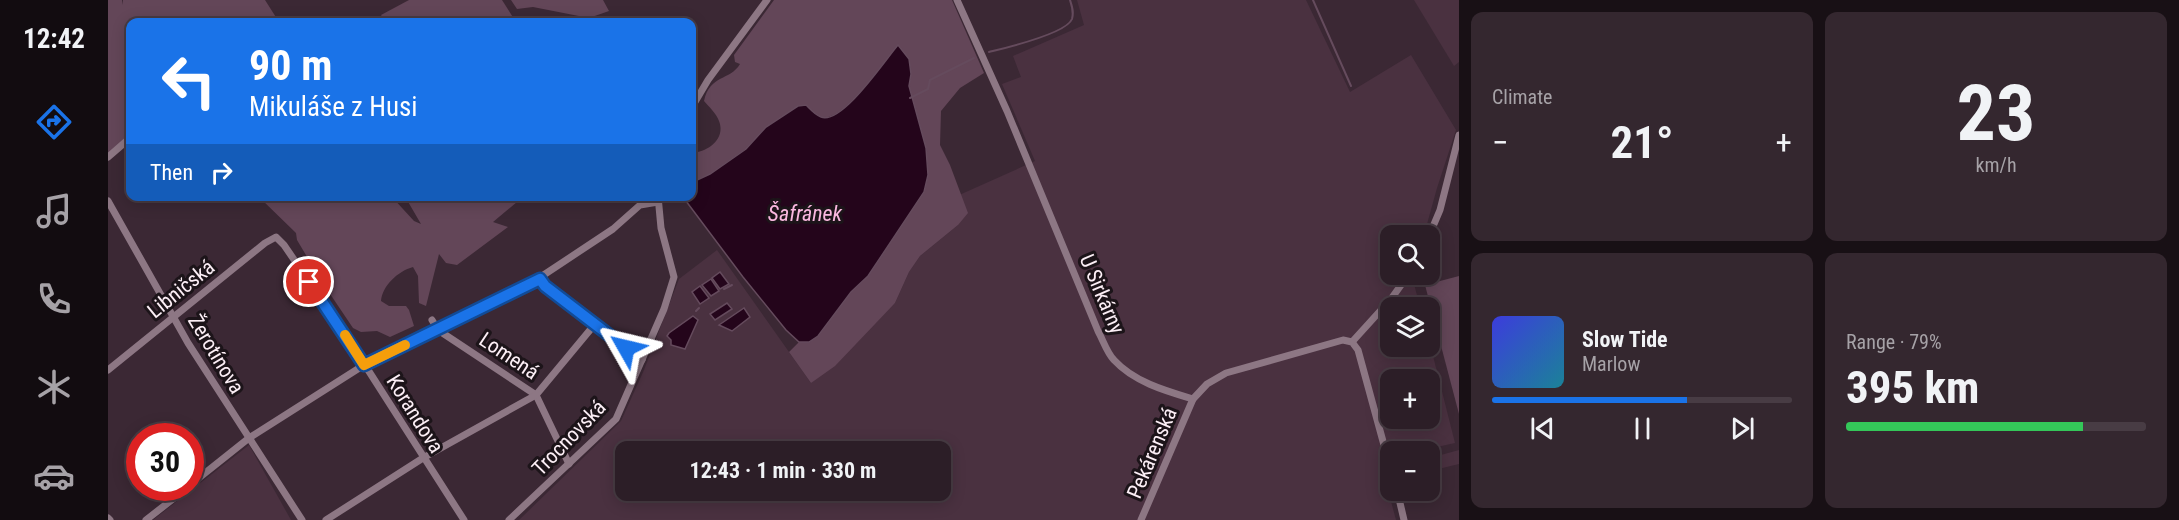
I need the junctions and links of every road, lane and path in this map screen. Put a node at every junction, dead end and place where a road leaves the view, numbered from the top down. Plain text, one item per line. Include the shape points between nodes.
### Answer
1 (767, 0) edge
2 (957, 0) edge
3 (696, 100) edge
4 (1459, 135) edge
5 (126, 141) edge
6 (108, 157) edge
7 (108, 201) edge
8 (652, 201) edge
9 (658, 201) edge
10 (1434, 225) edge
11 (276, 237) joint
12 (540, 279) junction
13 (1401, 285) edge
14 (173, 316) junction
15 (432, 320) dead end
16 (595, 324) junction
17 (438, 330) junction
18 (1352, 342) junction
19 (642, 360) junction
20 (364, 365) junction
21 (108, 370) edge
22 (536, 395) junction
23 (1193, 399) junction
24 (249, 438) junction
25 (1383, 441) edge
26 (423, 458) junction
27 (569, 464) junction
28 (204, 474) edge
29 (170, 501) edge
30 (1400, 501) edge
31 (146, 520) edge
32 (302, 520) edge
33 (326, 520) edge
34 (464, 520) edge
35 (509, 520) edge
36 (1141, 520) edge
37 (1404, 520) edge

1 - 3 street
2 - 23 street, U Sirkárny via 1113,359 1155,387
4 - 10 street
5 - 6 street
7 - 14 street, Žerotínova
8 - 12 street via 640,205
9 - 19 street, Trocnovská via 674,277
11 - 14 street, Libničská
11 - 20 street, Korandova
12 - 16 street
12 - 17 street
13 - 18 street
14 - 21 street, Libničská
14 - 24 street, Žerotínova
15 - 17 street, Lomená
16 - 19 street
16 - 22 street
17 - 20 street
17 - 22 street, Lomená
18 - 23 street via 1343,340 1226,374 1207,384
18 - 25 street via 1358,350
19 - 27 street, Trocnovská via 616,419
20 - 24 street
20 - 26 street, Korandova
22 - 26 street
22 - 27 street, Lomená
23 - 36 street, Pekárenská
24 - 28 street
24 - 32 street, Žerotínova
26 - 33 street
26 - 34 street, Korandova
27 - 35 street, Trocnovská
29 - 31 street
30 - 37 street

